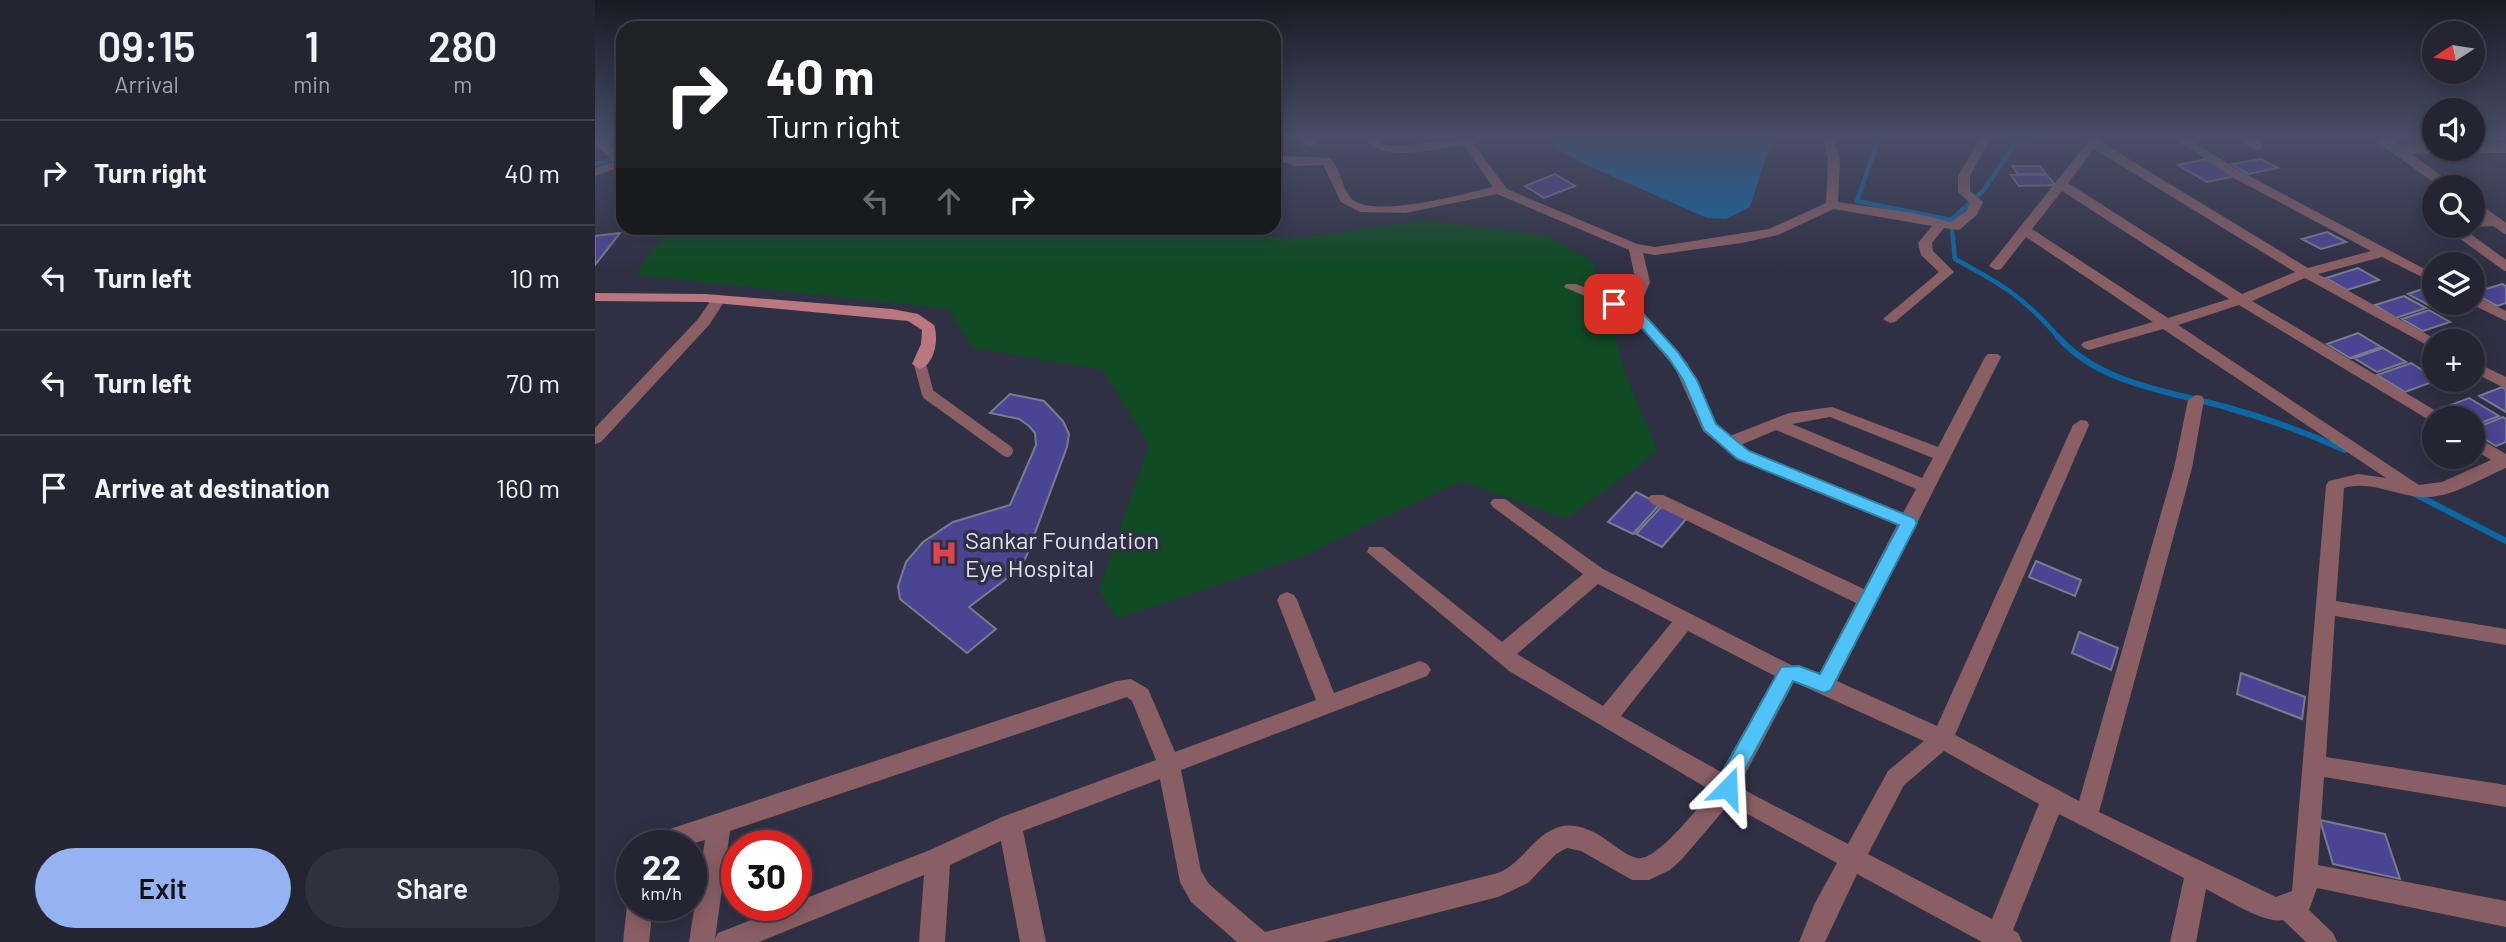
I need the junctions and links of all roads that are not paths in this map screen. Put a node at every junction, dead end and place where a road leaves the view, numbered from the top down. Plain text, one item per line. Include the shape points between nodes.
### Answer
1 (1338, 182) edge
2 (1497, 182) edge
3 (1833, 182) edge
4 (1965, 182) edge
5 (2159, 182) edge
6 (2251, 182) edge
7 (2060, 184) joint
8 (1502, 191) junction
9 (1832, 205) junction
10 (2485, 214) edge
11 (2485, 221) edge
12 (2495, 221) junction
13 (1948, 225) junction
14 (2506, 229) edge
15 (2024, 230) junction
16 (2468, 238) edge
17 (1635, 248) junction
18 (2383, 252) junction
19 (1996, 266) dead end
20 (2506, 266) edge
21 (2305, 273) junction
22 (2422, 273) edge
23 (1570, 287) dead end
24 (595, 297) edge
25 (719, 299) junction
26 (2241, 300) junction
27 (2485, 306) edge
28 (1636, 313) junction
29 (2506, 317) edge
30 (1890, 319) dead end
31 (2168, 323) junction
32 (2422, 337) edge
33 (2089, 345) dead end
34 (1993, 357) dead end
35 (921, 363) joint
36 (2485, 373) edge
37 (2506, 384) edge
38 (2196, 400) dead end
39 (2422, 410) edge
40 (1778, 424) junction
41 (2081, 425) dead end
42 (595, 438) edge
43 (1731, 446) junction
44 (2485, 448) edge
45 (1007, 451) dead end
46 (1942, 455) junction
47 (2506, 461) edge
48 (1927, 486) junction
49 (2419, 491) junction
50 (1657, 499) dead end
51 (1499, 503) dead end
52 (1909, 523) junction
53 (1376, 552) dead end
54 (1596, 574) junction
55 (1287, 600) dead end
56 (1868, 600) junction
57 (2325, 607) junction
58 (1686, 619) junction
59 (2506, 637) edge
60 (1502, 654) junction
61 (1420, 670) dead end
62 (1788, 673) junction
63 (1824, 685) junction
64 (1328, 704) junction
65 (1606, 719) junction
66 (1942, 739) junction
67 (1169, 765) junction
68 (2314, 765) junction
69 (1728, 788) junction
70 (2506, 796) edge
71 (2053, 799) junction
72 (2086, 817) junction
73 (719, 824) junction
74 (1010, 825) junction
75 (700, 830) edge
76 (938, 858) junction
77 (1853, 858) junction
78 (2197, 873) junction
79 (2305, 874) junction
80 (2288, 908) junction
81 (2506, 914) edge
82 (638, 921) edge
83 (2000, 940) edge
84 (635, 942) edge
85 (702, 942) edge
86 (727, 942) edge
87 (932, 942) edge
88 (1033, 942) edge
89 (1258, 942) edge
90 (1273, 942) edge
91 (1812, 942) edge
92 (2183, 942) edge
93 (2324, 942) edge

1 - 8 street via 1345,199 1365,209 1426,206
2 - 8 street
3 - 9 street
4 - 13 street via 1969,196 1977,202 1972,212
5 - 21 street
6 - 18 street
7 - 15 street
7 - 26 street
8 - 17 street
9 - 13 street
9 - 17 street via 1773,232 1741,239 1655,251
10 - 12 lane
11 - 12 lane
12 - 14 lane
13 - 30 street via 1925,243 1926,252 1947,272
15 - 19 street
15 - 31 street
16 - 20 lane
17 - 28 street via 1643,282 1634,303
18 - 21 street
18 - 22 street
21 - 26 street
21 - 32 street
23 - 28 street
24 - 25 street
25 - 35 street via 913,317 929,328 929,344
25 - 42 street
26 - 31 street
26 - 39 street
27 - 29 street
28 - 43 street via 1682,367 1709,427
31 - 33 street
31 - 49 street
34 - 46 street
35 - 45 lane via 928,394
36 - 37 street
38 - 72 street via 2183,468
40 - 43 street via 1737,438
40 - 46 street via 1803,414 1832,412
40 - 48 street
41 - 66 street
43 - 52 street
44 - 47 street
46 - 48 street
47 - 49 street via 2435,491
48 - 52 street
49 - 57 street via 2345,479 2335,485
50 - 56 street
51 - 54 street
52 - 56 street
53 - 60 street
54 - 58 street
54 - 60 street
55 - 64 street
56 - 63 street
57 - 59 street
57 - 68 street
58 - 62 street
58 - 65 street
60 - 65 street
61 - 64 street
62 - 63 street
62 - 69 street
63 - 66 street
64 - 67 street
65 - 69 street
66 - 71 street
66 - 77 street via 1896,778
67 - 73 street via 1140,695 1131,688
67 - 74 street
67 - 89 street via 1189,874 1200,893
68 - 70 street
68 - 79 street
69 - 77 street via 1740,799
69 - 90 street via 1653,869 1627,866 1569,836 1556,839 1523,873 1498,885
71 - 72 street
71 - 83 street
72 - 78 street
73 - 75 street
73 - 85 street
74 - 76 street
74 - 88 street
76 - 86 street
76 - 87 street
77 - 83 street
77 - 91 street
78 - 80 street via 2268,906
78 - 92 street
79 - 80 street via 2299,904
79 - 81 street
80 - 93 street
82 - 84 street

